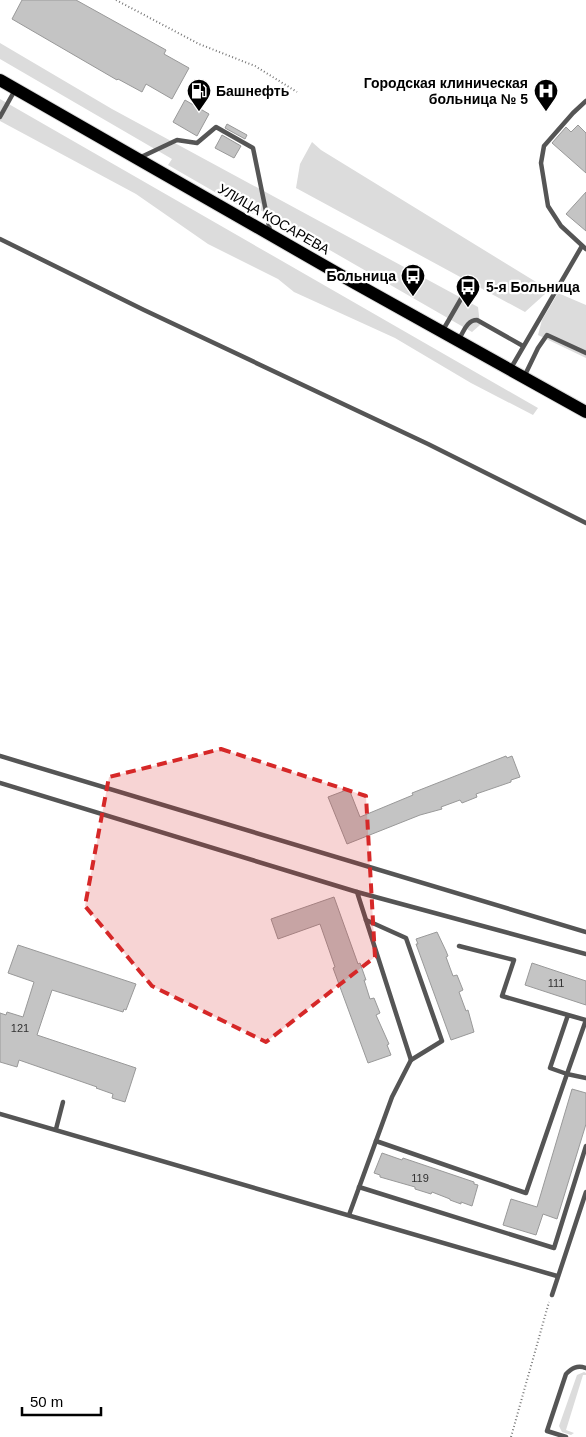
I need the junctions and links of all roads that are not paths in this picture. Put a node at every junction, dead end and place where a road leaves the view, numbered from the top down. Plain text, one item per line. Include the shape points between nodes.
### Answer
1 (0, 80) edge
2 (16, 89) junction
3 (586, 101) edge
4 (0, 117) edge
5 (138, 159) junction
6 (271, 235) junction
7 (0, 239) edge
8 (584, 247) edge
9 (469, 285) dead end
10 (442, 332) junction
11 (458, 341) junction
12 (523, 346) junction
13 (586, 353) edge
14 (509, 370) junction
15 (523, 378) junction
16 (586, 412) edge
17 (586, 523) edge
18 (0, 756) edge
19 (0, 784) edge
20 (356, 892) junction
21 (366, 920) junction
22 (586, 932) edge
23 (459, 946) dead end
24 (586, 954) edge
25 (568, 1015) junction
26 (411, 1060) junction
27 (567, 1074) junction
28 (586, 1078) edge
29 (63, 1102) dead end
30 (0, 1114) edge
31 (56, 1129) junction
32 (376, 1141) junction
33 (586, 1146) edge
34 (359, 1187) junction
35 (586, 1192) edge
36 (349, 1215) junction
37 (557, 1276) junction
38 (552, 1295) road end
39 (586, 1368) edge
40 (547, 1431) junction
41 (545, 1437) edge
42 (566, 1437) edge

1 - 2 main road, УЛИЦА КОСАРЕВА
2 - 4 lane
2 - 5 main road, УЛИЦА КОСАРЕВА
3 - 8 lane via 544,146 540,162 548,206 561,226
5 - 6 main road, УЛИЦА КОСАРЕВА
5 - 6 lane via 177,140 197,143 216,127 253,148
6 - 10 main road, УЛИЦА КОСАРЕВА
7 - 17 lane
8 - 12 lane
9 - 10 lane
10 - 11 main road, УЛИЦА КОСАРЕВА
11 - 12 lane via 468,323 477,320
11 - 14 main road, УЛИЦА КОСАРЕВА
12 - 14 lane
13 - 15 lane via 547,335
14 - 15 main road, УЛИЦА КОСАРЕВА
15 - 16 main road, УЛИЦА КОСАРЕВА
18 - 22 lane
19 - 20 lane
20 - 21 lane
20 - 24 lane
21 - 26 lane
21 - 26 lane via 406,938 442,1041
23 - 25 lane via 514,960 502,996
25 - 27 lane via 550,1068
25 - 27 lane via 586,1020
26 - 32 lane via 392,1097
27 - 28 lane
27 - 32 lane via 526,1193
29 - 31 lane
30 - 31 lane
31 - 36 lane
32 - 34 lane
33 - 34 lane via 554,1248
34 - 36 lane
35 - 37 lane
36 - 37 lane
37 - 38 lane
39 - 40 lane via 579,1366 566,1374
40 - 41 lane
40 - 42 lane

